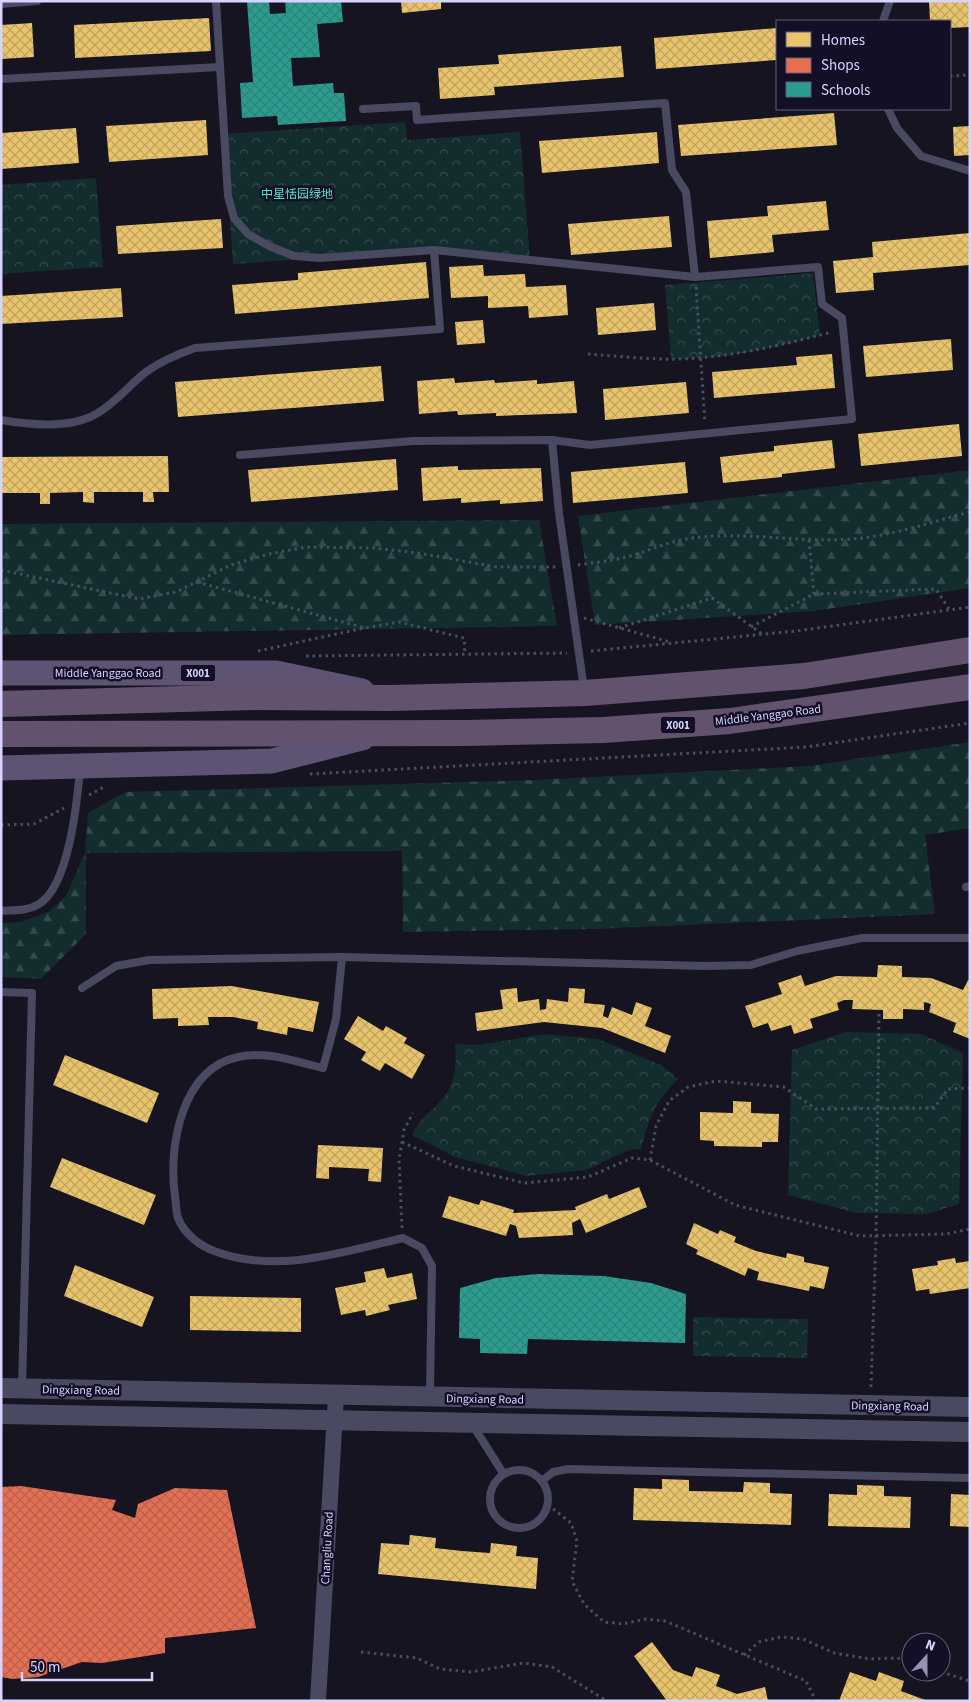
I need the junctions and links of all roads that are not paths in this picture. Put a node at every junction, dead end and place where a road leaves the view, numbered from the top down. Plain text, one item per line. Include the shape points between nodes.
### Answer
1 (37, 1) edge
2 (216, 1) edge
3 (890, 1) edge
4 (1, 4) edge
5 (883, 20) edge
6 (220, 67) junction
7 (1, 79) edge
8 (363, 108) dead end
9 (888, 110) edge
10 (970, 171) edge
11 (434, 250) junction
12 (695, 277) junction
13 (1, 420) edge
14 (552, 440) junction
15 (240, 455) dead end
16 (970, 650) edge
17 (1, 673) edge
18 (970, 687) edge
19 (584, 693) junction
20 (391, 698) junction
21 (1, 704) edge
22 (384, 733) junction
23 (1, 734) edge
24 (80, 766) junction
25 (1, 768) edge
26 (1, 911) edge
27 (970, 938) edge
28 (342, 957) junction
29 (82, 988) dead end
30 (1, 992) edge
31 (1, 1388) edge
32 (22, 1389) junction
33 (336, 1396) junction
34 (430, 1398) junction
35 (970, 1407) edge
36 (1, 1414) edge
37 (334, 1419) junction
38 (471, 1422) junction
39 (970, 1432) edge
40 (503, 1474) junction
41 (970, 1478) edge
42 (542, 1481) junction
43 (318, 1701) edge

1 - 4 lane
2 - 6 lane
3 - 5 lane
6 - 7 lane
6 - 11 lane via 228,196 234,218 248,234 294,256 320,258
8 - 12 lane via 416,106 416,120 666,103 672,170 686,192
9 - 10 lane via 897,128 921,156
11 - 12 lane
11 - 13 lane via 440,329 195,348 170,357 145,373 118,400 94,415 62,424
12 - 14 lane via 818,266 822,304 842,318 852,419 590,445
14 - 15 lane via 413,441
14 - 19 lane
16 - 19 highway, Middle Yanggao Road / X001 via 804,676
17 - 20 main road, Middle Yanggao Road / X001 via 276,673
18 - 22 highway, Middle Yanggao Road / X001 via 730,721 603,730
19 - 20 highway, Middle Yanggao Road / X001
20 - 21 highway, Middle Yanggao Road / X001
22 - 23 highway, Middle Yanggao Road / X001
22 - 24 main road, Middle Yanggao Road / X001 via 272,761
24 - 25 main road, Middle Yanggao Road / X001
24 - 26 lane via 77,801 63,868 55,888 40,904 22,910
27 - 28 lane via 862,938 797,951 751,965
28 - 29 lane via 149,960 116,966
28 - 34 lane via 336,1020 323,1068 266,1055 237,1057 206,1072 190,1097 176,1132 172,1178 178,1218 193,1240 217,1252 262,1261 300,1260 403,1238 422,1248 432,1266
30 - 32 lane via 32,994
31 - 32 street, Dingxiang Road
32 - 33 street, Dingxiang Road
33 - 34 street, Dingxiang Road
33 - 37 street, Changliu Road
34 - 35 street, Dingxiang Road
36 - 37 street, Dingxiang Road
37 - 38 street, Dingxiang Road
37 - 43 street, Changliu Road
38 - 39 street, Dingxiang Road
38 - 40 lane
40 - 42 lane via 520,1469
40 - 42 lane via 496,1480 489,1497 490,1506 500,1522 517,1528 527,1527 544,1515 548,1495
41 - 42 lane via 568,1469 553,1472

